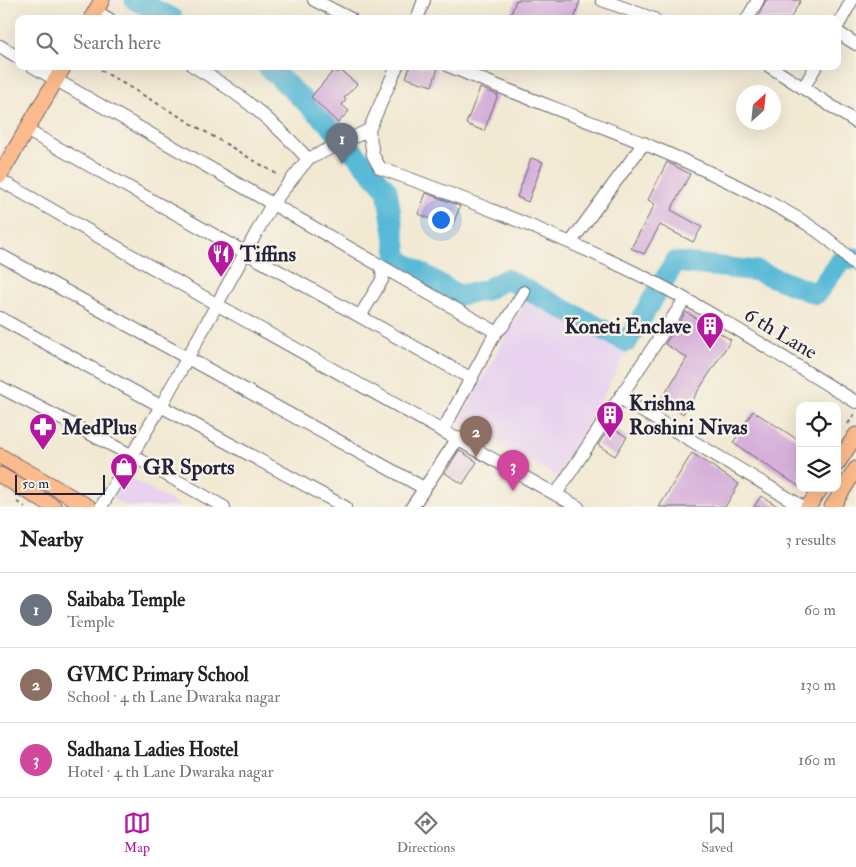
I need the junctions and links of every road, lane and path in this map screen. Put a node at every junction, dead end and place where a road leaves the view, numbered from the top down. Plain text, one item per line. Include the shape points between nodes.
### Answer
1 (314, 0) edge
2 (424, 0) edge
3 (602, 0) edge
4 (758, 0) edge
5 (852, 0) edge
6 (342, 15) edge
7 (418, 15) edge
8 (643, 15) edge
9 (749, 15) edge
10 (841, 20) edge
11 (841, 35) edge
12 (856, 44) edge
13 (0, 46) edge
14 (15, 55) edge
15 (38, 70) edge
16 (62, 70) edge
17 (101, 70) edge
18 (199, 70) edge
19 (395, 70) edge
20 (459, 70) edge
21 (776, 70) edge
22 (814, 70) edge
23 (56, 81) junction
24 (804, 87) junction
25 (856, 122) edge
26 (26, 130) junction
27 (369, 130) junction
28 (644, 143) junction
29 (308, 159) junction
30 (0, 175) edge
31 (0, 180) edge
32 (291, 183) junction
33 (272, 204) junction
34 (571, 242) junction
35 (244, 252) junction
36 (0, 255) edge
37 (856, 266) edge
38 (381, 268) junction
39 (524, 292) dead end
40 (685, 299) junction
41 (216, 304) junction
42 (360, 316) junction
43 (0, 318) edge
44 (496, 332) junction
45 (187, 357) junction
46 (472, 379) junction
47 (0, 387) edge
48 (620, 398) junction
49 (856, 402) edge
50 (161, 406) junction
51 (443, 430) junction
52 (856, 435) edge
53 (458, 438) junction
54 (131, 455) junction
55 (0, 456) edge
56 (841, 458) edge
57 (856, 469) edge
58 (0, 475) edge
59 (424, 488) junction
60 (818, 492) edge
61 (556, 494) junction
62 (570, 505) edge
63 (54, 507) edge
64 (89, 507) edge
65 (101, 507) edge
66 (224, 507) edge
67 (345, 507) edge
68 (412, 507) edge
69 (803, 507) edge
70 (808, 507) edge
71 (832, 507) edge

1 - 6 street
2 - 7 street
3 - 8 street
4 - 9 street
5 - 10 street
11 - 12 street
13 - 14 street
15 - 23 street
16 - 23 main road
17 - 32 path
18 - 29 street via 254,107
19 - 27 street
20 - 28 street
21 - 24 street
22 - 24 street
23 - 26 main road
23 - 33 street
24 - 25 street
26 - 30 main road
26 - 35 street
27 - 29 street
27 - 34 street, 6 th Lane via 373,155 380,168 480,204
28 - 34 street
28 - 37 street via 705,169 795,216 824,234
29 - 32 street
31 - 41 street
32 - 33 street
33 - 35 street
33 - 38 street
34 - 40 street, 6 th Lane
35 - 41 street
35 - 42 street
36 - 45 street
38 - 42 street via 382,280
38 - 44 street
39 - 44 street
40 - 48 street
40 - 49 street, 6 th Lane
41 - 45 street
41 - 51 street
42 - 46 street
43 - 50 street
44 - 46 street
45 - 50 street
45 - 59 street
46 - 51 street
47 - 54 street
48 - 61 street
48 - 69 street
50 - 54 street
50 - 67 street
51 - 53 street
52 - 56 main road
53 - 59 street
53 - 61 street
54 - 65 street
54 - 66 street
55 - 64 main road
57 - 71 main road
58 - 63 main road
59 - 68 street
60 - 70 main road
61 - 62 street

